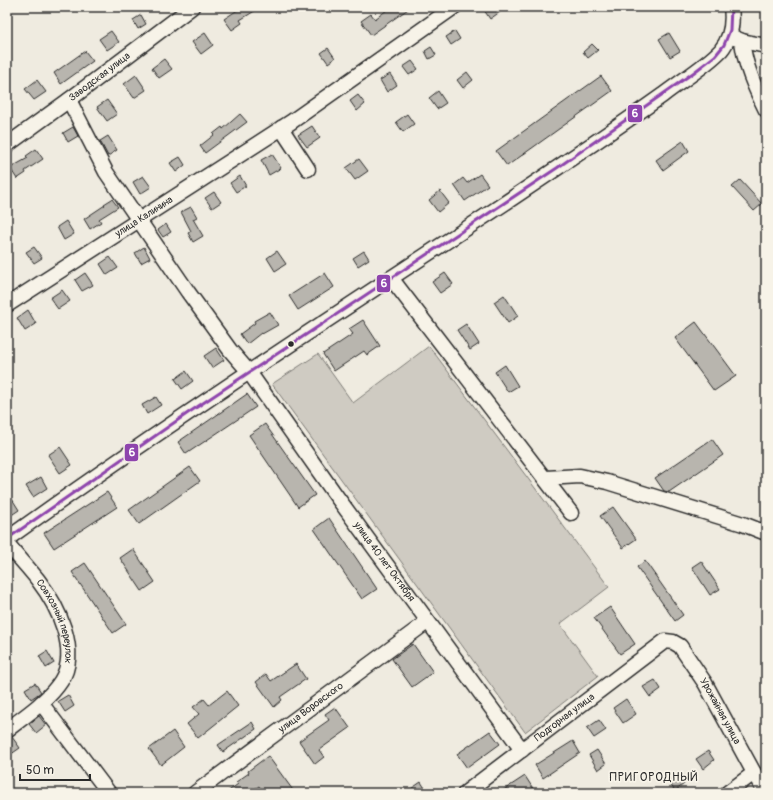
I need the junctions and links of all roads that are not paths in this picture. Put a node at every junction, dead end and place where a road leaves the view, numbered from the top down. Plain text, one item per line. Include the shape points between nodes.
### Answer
1 (192, 7) edge
2 (454, 7) edge
3 (730, 7) edge
4 (729, 35) junction
5 (742, 41) junction
6 (766, 46) edge
7 (69, 100) junction
8 (766, 110) edge
9 (281, 128) junction
10 (7, 145) edge
11 (308, 169) dead end
12 (139, 219) junction
13 (392, 278) junction
14 (7, 305) edge
15 (249, 372) junction
16 (546, 478) junction
17 (572, 513) dead end
18 (766, 533) edge
19 (7, 539) edge
20 (7, 543) edge
21 (427, 622) junction
22 (665, 642) joint
23 (41, 703) junction
24 (7, 730) edge
25 (522, 750) junction
26 (754, 773) junction
27 (109, 793) edge
28 (195, 793) edge
29 (465, 793) edge
30 (727, 793) edge
31 (765, 793) edge

1 - 7 street, Заводская улица
2 - 9 street, улица Калинина
3 - 4 street via 732,25
4 - 5 street
4 - 13 street via 722,48 712,58 641,110
5 - 6 street
5 - 8 street via 753,84
7 - 10 street, Заводская улица
7 - 12 street, улица 40 лет Октября via 106,172
9 - 11 street
9 - 12 street, улица Калинина
12 - 14 street, улица Калинина
12 - 15 street, улица 40 лет Октября via 230,350
13 - 15 street
13 - 16 street
15 - 19 street
15 - 21 street, улица 40 лет Октября
16 - 17 street
16 - 18 street via 580,476 607,482
20 - 23 street, Совхозный переулок via 39,581 55,606 67,640 69,653 65,675
21 - 25 street, улица 40 лет Октября
21 - 28 street, улица Воровского
22 - 25 street, Подгорная улица
22 - 26 street, Урожайная улица via 673,642 680,646 705,683
23 - 24 street, Совхозный переулок
23 - 27 street
25 - 29 street, Подгорная улица
26 - 30 street
26 - 31 street, Урожайная улица

